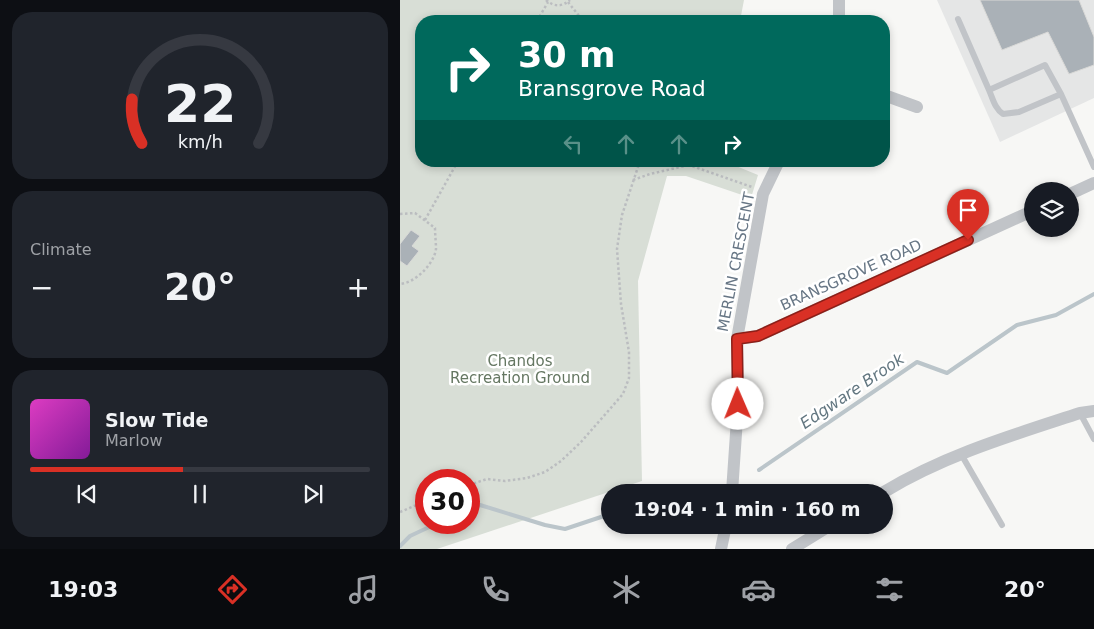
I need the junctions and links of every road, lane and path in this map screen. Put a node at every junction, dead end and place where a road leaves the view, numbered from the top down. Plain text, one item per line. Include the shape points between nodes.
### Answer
1 (839, 0) edge
2 (547, 1) edge
3 (569, 1) edge
4 (540, 15) edge
5 (579, 15) edge
6 (839, 15) edge
7 (958, 19) dead end
8 (989, 90) junction
9 (1061, 94) junction
10 (890, 96) edge
11 (917, 107) dead end
12 (455, 167) edge
13 (638, 167) edge
14 (681, 167) edge
15 (696, 167) edge
16 (777, 167) edge
17 (1094, 167) edge
18 (633, 180) junction
19 (1094, 183) edge
20 (1079, 190) edge
21 (763, 194) junction
22 (400, 214) edge
23 (1024, 215) edge
24 (425, 220) junction
25 (400, 284) edge
26 (737, 339) junction
27 (1094, 411) edge
28 (1080, 413) junction
29 (1094, 438) edge
30 (961, 454) junction
31 (480, 482) edge
32 (733, 484) edge
33 (893, 487) edge
34 (415, 506) edge
35 (400, 512) edge
36 (1002, 525) dead end
37 (724, 534) edge
38 (817, 534) edge
39 (795, 548) edge
40 (720, 549) edge

1 - 6 street
2 - 3 path via 558,5
2 - 4 path
3 - 5 path
7 - 8 lane
8 - 9 lane via 995,106 1003,114 1019,112
8 - 9 lane via 1045,65
9 - 17 lane
10 - 11 street
12 - 24 path
13 - 18 path
14 - 18 path
15 - 21 path
16 - 21 street, MERLIN CRESCENT
18 - 31 path via 622,215 617,249 629,352 629,378 623,394 581,442 545,472 527,478
19 - 20 street
21 - 26 street, MERLIN CRESCENT
22 - 24 path via 415,213
23 - 26 street, BRANSGROVE ROAD via 758,336
24 - 25 path via 435,228 436,250 417,278
26 - 32 street, MERLIN CRESCENT via 738,404
27 - 28 street
28 - 29 lane
28 - 30 street
30 - 33 street
30 - 36 lane
34 - 35 path
37 - 40 street
38 - 39 street

